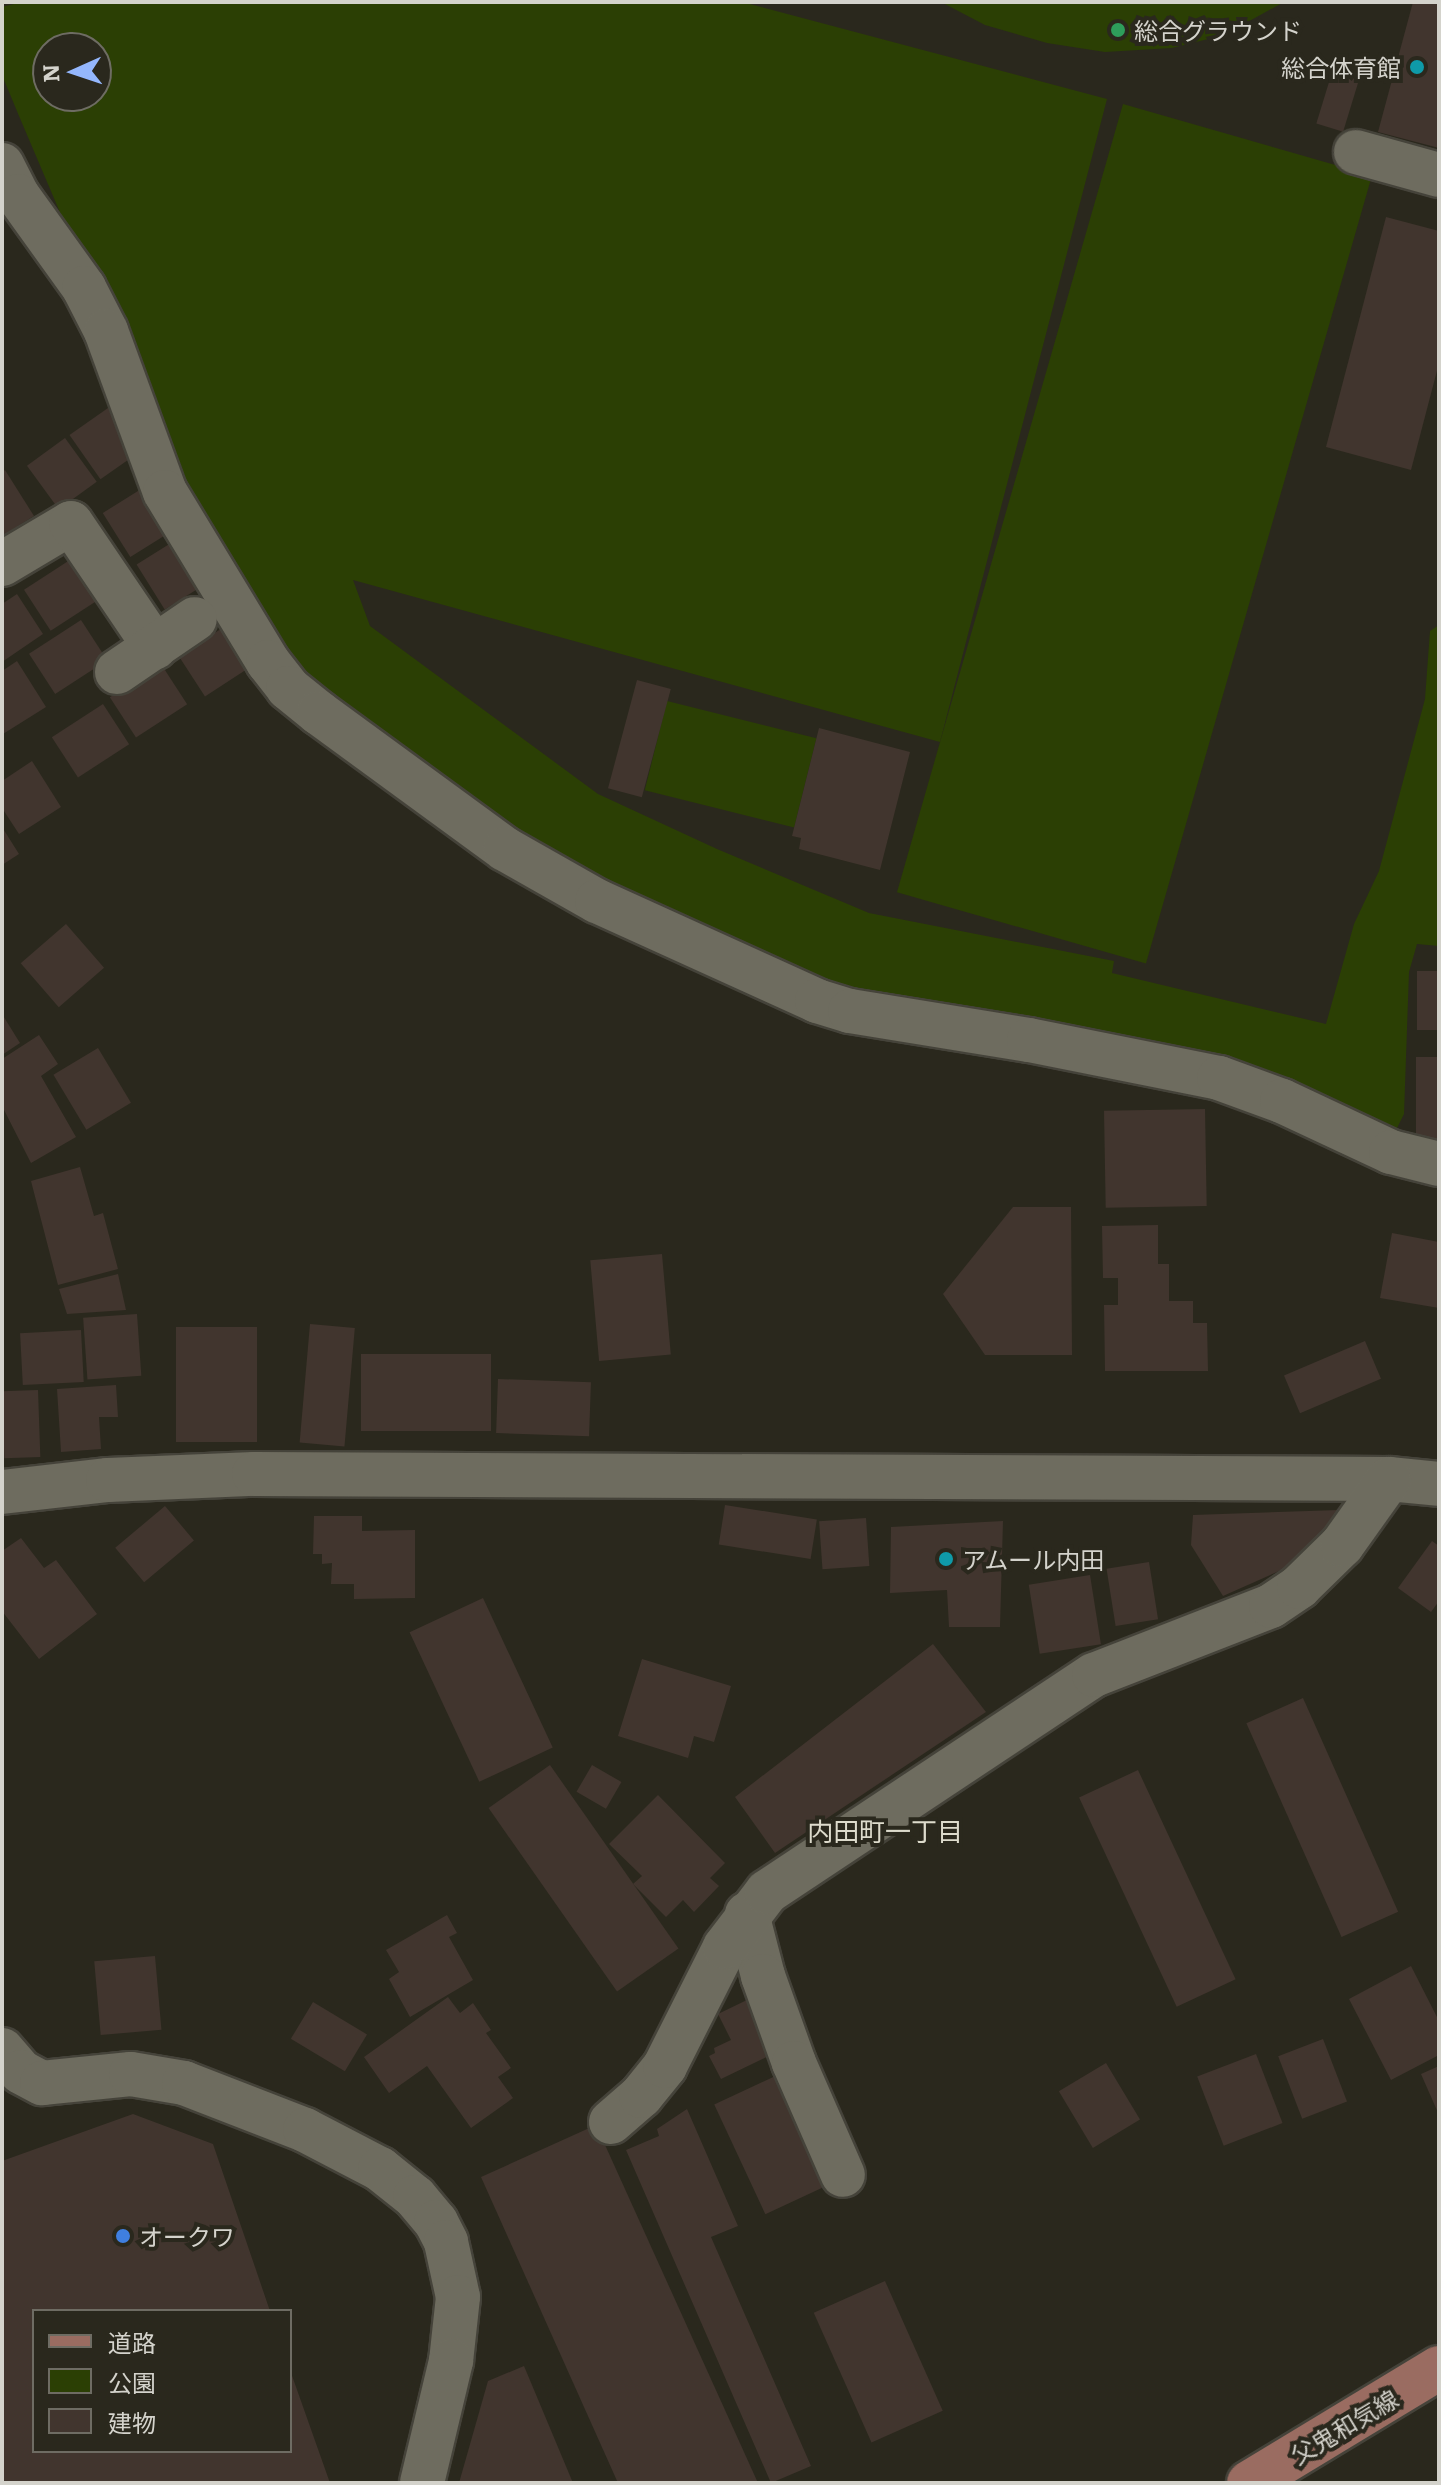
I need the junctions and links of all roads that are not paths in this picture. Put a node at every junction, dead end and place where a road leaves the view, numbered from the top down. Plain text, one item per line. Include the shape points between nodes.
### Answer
1 (1356, 152) dead end
2 (2, 165) edge
3 (1439, 175) edge
4 (2, 564) edge
5 (195, 619) dead end
6 (155, 647) junction
7 (117, 672) dead end
8 (1439, 1164) edge
9 (1389, 1479) junction
10 (1439, 1484) edge
11 (2, 1492) edge
12 (747, 1914) junction
13 (2, 2050) edge
14 (611, 2122) dead end
15 (843, 2175) dead end
16 (1439, 2368) edge
17 (422, 2483) edge
18 (1249, 2483) edge

1 - 3 street
2 - 8 street via 84,288 106,331 165,492 268,662 288,688 319,713 505,849 597,901 817,1001 1219,1078 1391,1152
4 - 6 street via 71,523
5 - 6 street
6 - 7 street
9 - 10 street
9 - 11 street via 254,1474 108,1480
9 - 12 street via 1342,1545 1271,1606 1094,1675 767,1892
12 - 14 street via 665,2066
12 - 15 street via 794,2063
13 - 17 street via 21,2072 42,2083 131,2074 184,2083 305,2130 380,2169 415,2197 446,2242 458,2297 451,2361
16 - 18 main road, 父鬼和気線

